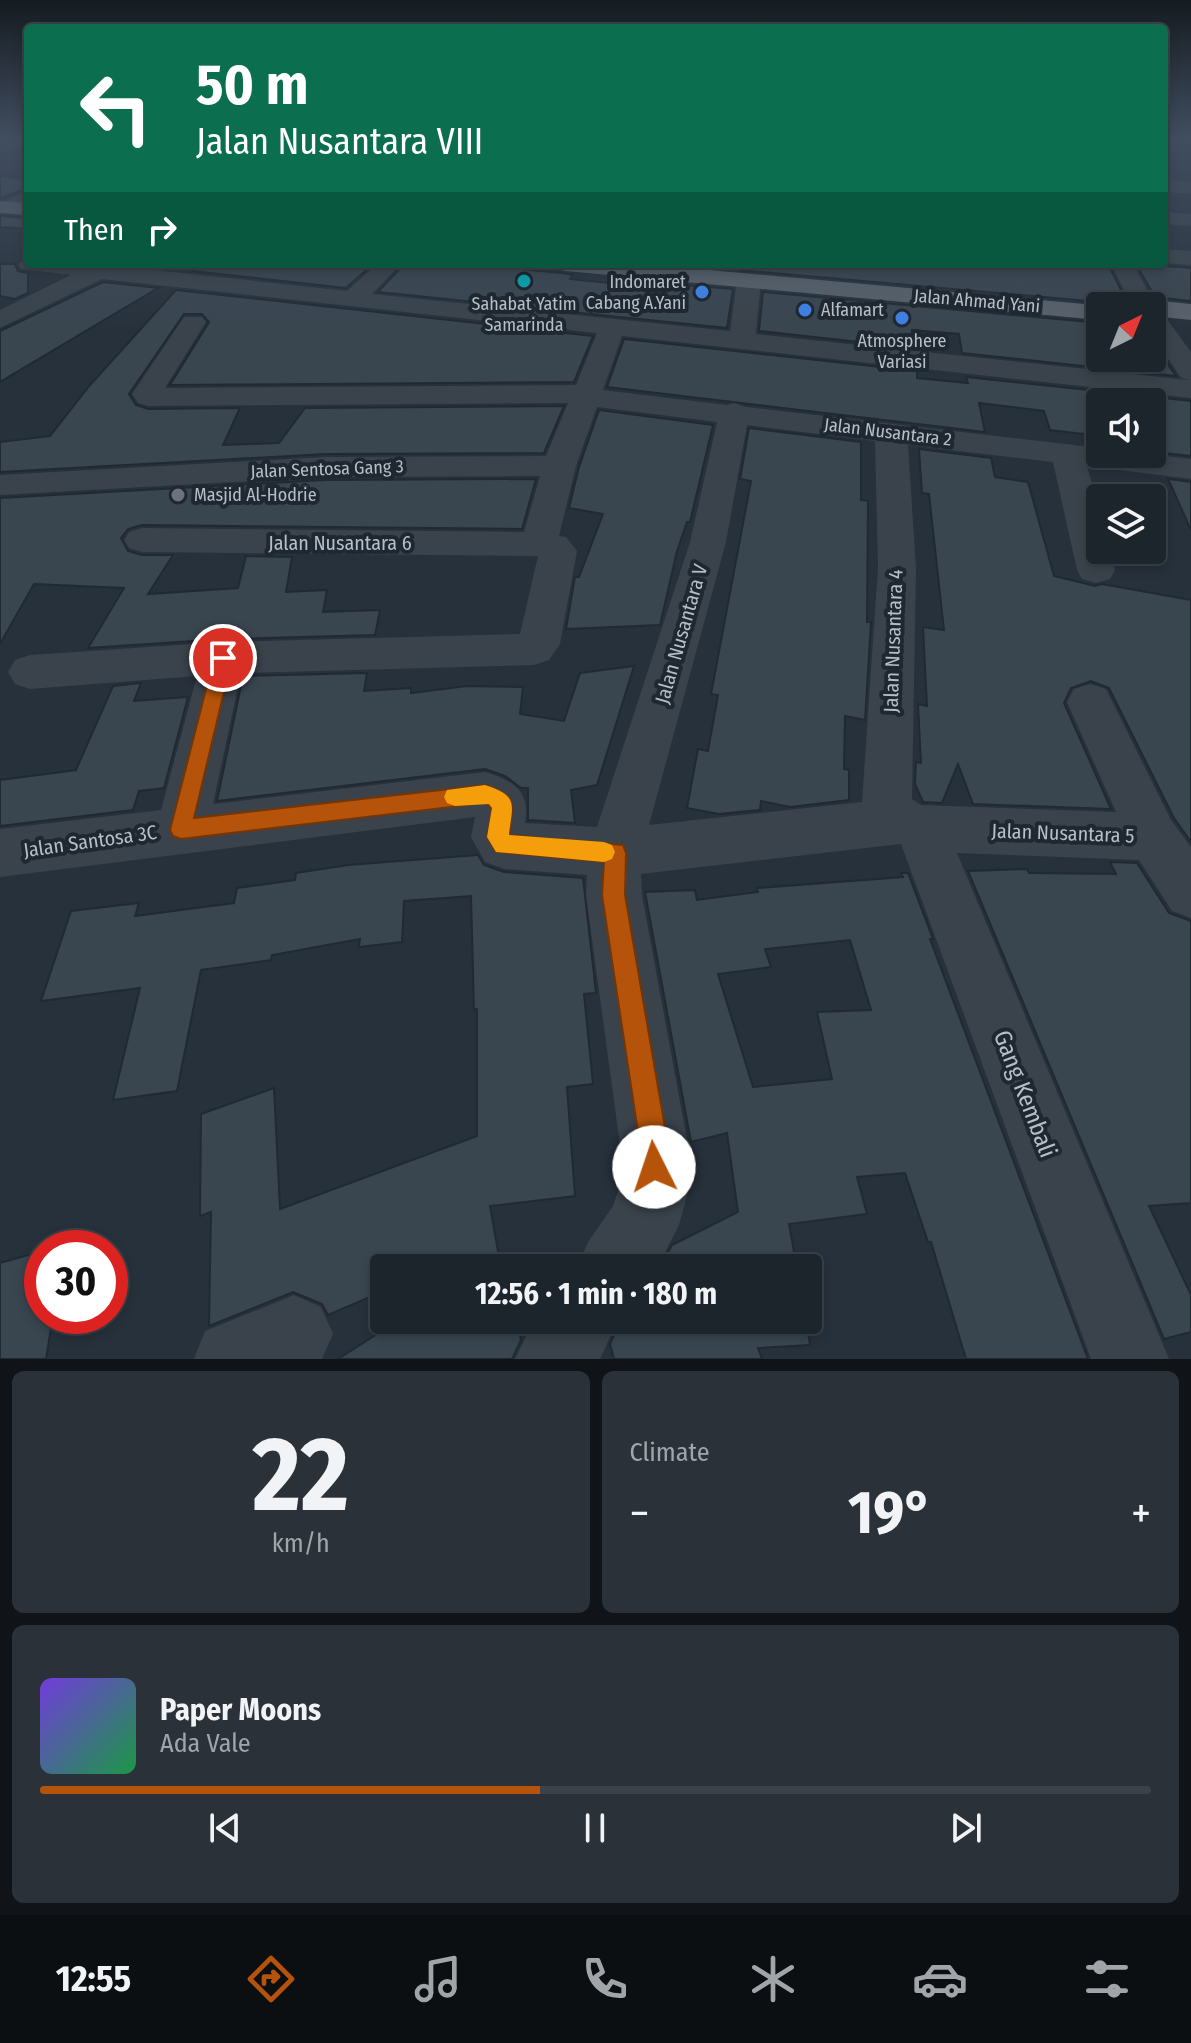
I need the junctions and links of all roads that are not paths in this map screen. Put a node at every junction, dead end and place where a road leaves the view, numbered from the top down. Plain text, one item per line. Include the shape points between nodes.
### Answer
1 (2, 209) edge
2 (24, 209) edge
3 (24, 215) edge
4 (1168, 218) edge
5 (1191, 220) edge
6 (1168, 256) edge
7 (1191, 258) edge
8 (0, 262) edge
9 (24, 264) edge
10 (80, 268) edge
11 (386, 268) edge
12 (612, 268) edge
13 (702, 268) edge
14 (1124, 268) edge
15 (99, 271) junction
16 (749, 280) junction
17 (1139, 292) edge
18 (351, 300) junction
19 (1086, 302) edge
20 (12, 305) edge
21 (1086, 311) edge
22 (1191, 312) edge
23 (1166, 313) edge
24 (1166, 316) edge
25 (0, 320) edge
26 (1191, 321) edge
27 (193, 322) dead end
28 (612, 328) junction
29 (1166, 335) edge
30 (742, 342) junction
31 (1191, 372) edge
32 (1191, 389) edge
33 (585, 395) junction
34 (734, 412) junction
35 (891, 433) junction
36 (1068, 455) junction
37 (559, 466) junction
38 (1191, 469) edge
39 (2, 488) edge
40 (182, 514) junction
41 (539, 544) junction
42 (1096, 570) dead end
43 (223, 658) junction
44 (30, 672) dead end
45 (1090, 702) dead end
46 (910, 824) junction
47 (181, 830) junction
48 (1153, 837) junction
49 (0, 853) edge
50 (615, 853) junction
51 (1191, 892) edge
52 (623, 1254) edge
53 (571, 1334) edge
54 (554, 1359) edge
55 (1130, 1359) edge

1 - 2 main road
1 - 3 main road
4 - 5 street
6 - 7 street
8 - 9 street
10 - 15 street
11 - 18 street
12 - 16 main road, Jalan Ahmad Yani
13 - 19 main road, Jalan Ahmad Yani
14 - 17 street
15 - 18 street
15 - 20 street
16 - 21 main road, Jalan Ahmad Yani
16 - 30 street
18 - 28 street
20 - 25 street
22 - 23 main road
24 - 26 main road
27 - 33 street, Jalan Nusantara 2 via 148,397
28 - 30 street
28 - 33 street
29 - 31 street
30 - 32 street
33 - 34 street, Jalan Nusantara 2
33 - 37 street
34 - 35 street, Jalan Nusantara 2
34 - 50 street, Jalan Nusantara V via 708,542
35 - 36 street, Jalan Nusantara 2
35 - 46 street, Jalan Nusantara 4 via 897,568 887,804 891,813
36 - 38 street, Jalan Nusantara 2
36 - 42 street
37 - 40 street, Jalan Sentosa Gang 3 via 325,467
37 - 41 street
39 - 40 street, Jalan Sentosa Gang 3
40 - 41 street, Jalan Nusantara 6
41 - 43 street via 558,551 534,649
43 - 44 street
43 - 47 street
45 - 48 street, Jalan Nusantara 5
46 - 48 street, Jalan Nusantara 5
46 - 50 street, Jalan Nusantara 5
46 - 55 street, Gang Kembali
47 - 49 street, Jalan Santosa 3C
47 - 50 street, Jalan Santosa 3C via 485,794 503,806 497,837 504,845
48 - 51 street
50 - 52 street, Jalan Nusantara V via 614,895 654,1145 654,1188 643,1225
53 - 54 street

